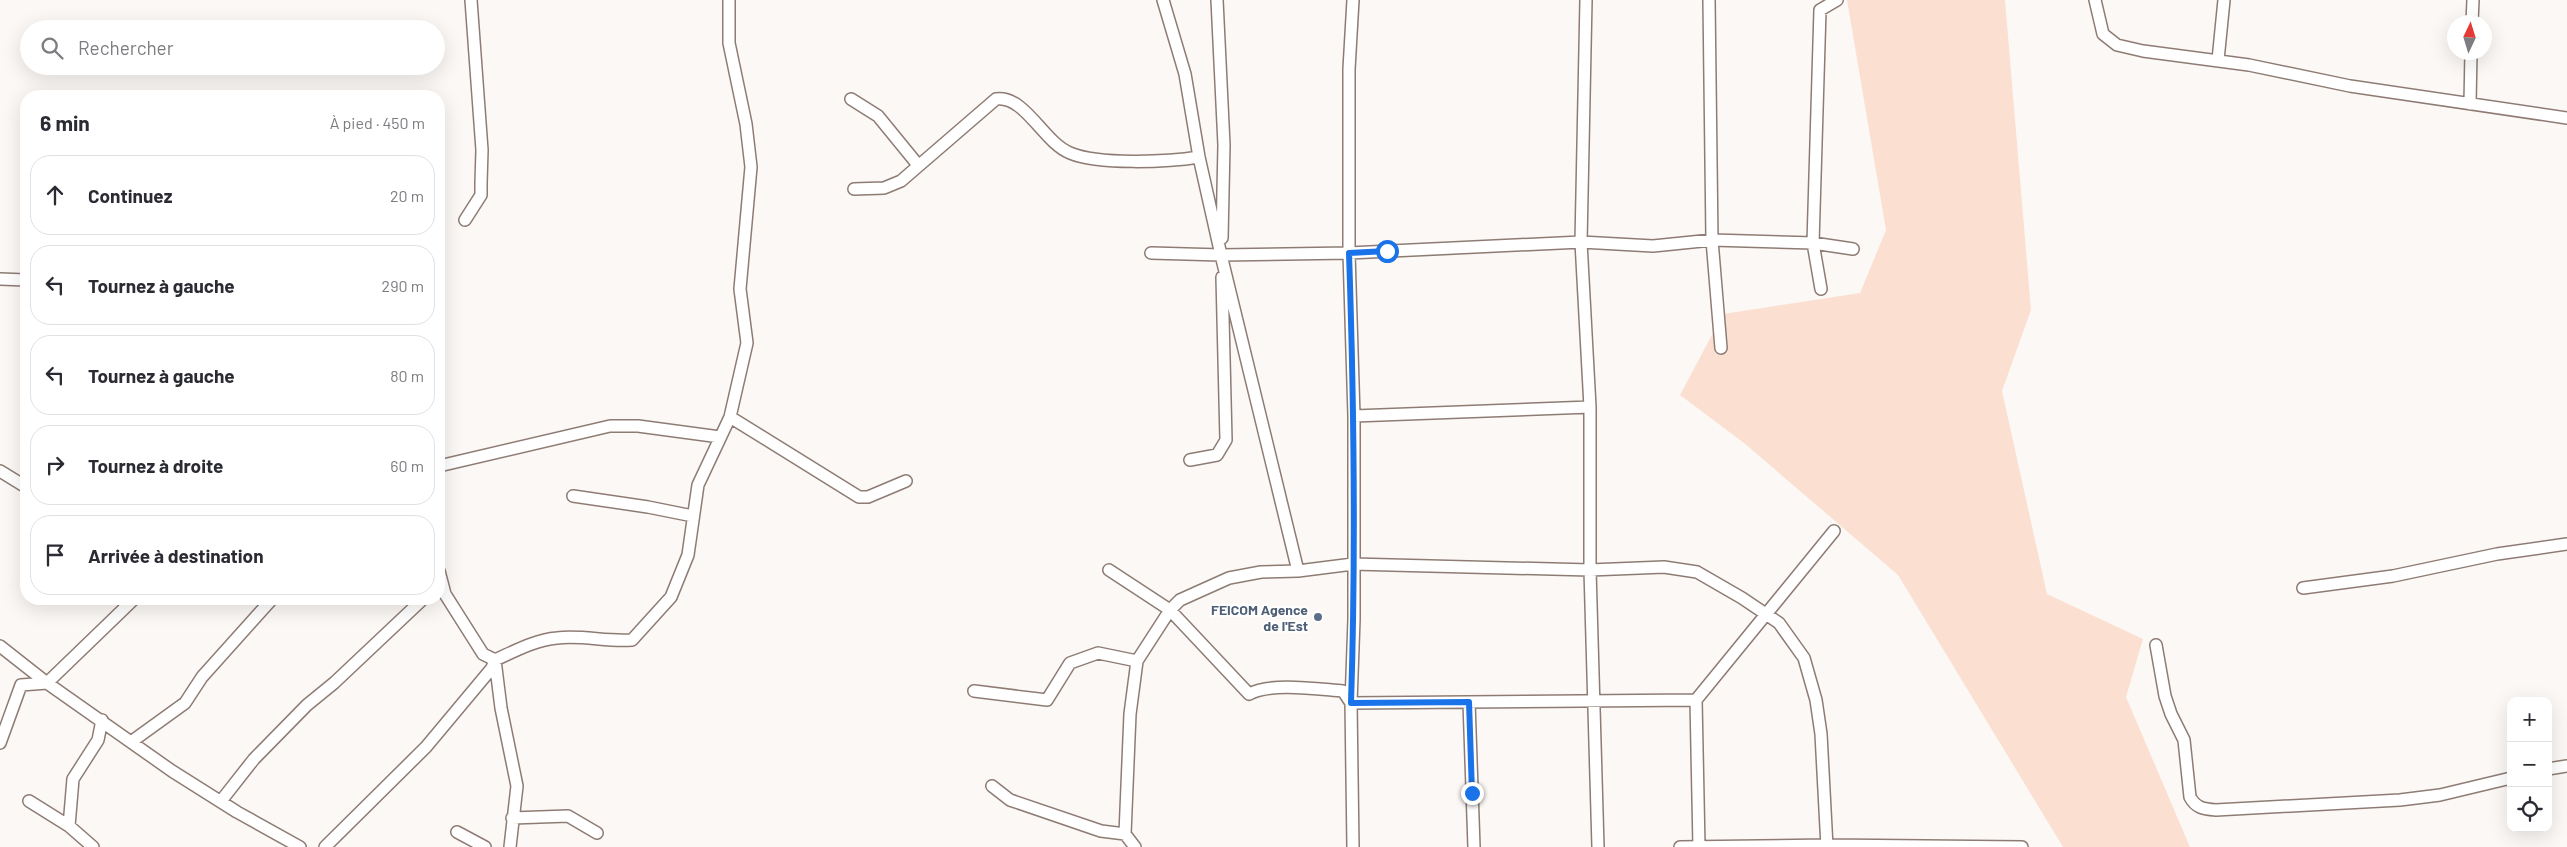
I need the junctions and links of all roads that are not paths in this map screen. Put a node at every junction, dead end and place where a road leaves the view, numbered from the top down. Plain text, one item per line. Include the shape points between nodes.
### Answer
1 (472, 0) edge
2 (729, 0) edge
3 (1163, 0) edge
4 (1217, 0) edge
5 (1353, 0) edge
6 (1586, 0) edge
7 (1709, 0) edge
8 (1837, 0) edge
9 (2094, 0) edge
10 (2224, 0) edge
11 (2473, 0) edge
12 (2472, 15) edge
13 (2218, 60) junction
14 (2472, 60) edge
15 (851, 99) dead end
16 (2470, 104) junction
17 (2567, 118) edge
18 (1199, 158) junction
19 (918, 165) junction
20 (854, 189) dead end
21 (465, 220) dead end
22 (1712, 240) junction
23 (1581, 242) junction
24 (1813, 243) junction
25 (1853, 249) dead end
26 (1151, 253) dead end
27 (1349, 253) junction
28 (1221, 255) junction
29 (0, 279) edge
30 (20, 280) edge
31 (1821, 289) dead end
32 (1722, 348) dead end
33 (1590, 407) junction
34 (1354, 416) junction
35 (730, 417) junction
36 (720, 437) junction
37 (1190, 460) dead end
38 (445, 465) edge
39 (0, 471) edge
40 (906, 481) dead end
41 (20, 483) edge
42 (573, 496) dead end
43 (693, 516) junction
44 (1834, 531) dead end
45 (2567, 544) edge
46 (1353, 564) junction
47 (1110, 570) dead end
48 (1590, 570) junction
49 (1298, 571) junction
50 (2303, 588) dead end
51 (445, 598) edge
52 (128, 605) edge
53 (267, 605) edge
54 (417, 605) edge
55 (1170, 610) junction
56 (1767, 615) junction
57 (2156, 644) dead end
58 (0, 646) edge
59 (495, 660) junction
60 (1137, 661) junction
61 (47, 684) junction
62 (974, 691) dead end
63 (1696, 700) junction
64 (1469, 702) junction
65 (1592, 702) junction
66 (1351, 703) junction
67 (102, 720) junction
68 (131, 742) junction
69 (0, 743) edge
70 (2567, 766) edge
71 (2552, 768) edge
72 (2507, 779) edge
73 (992, 786) dead end
74 (29, 801) dead end
75 (221, 801) junction
76 (512, 818) junction
77 (68, 826) junction
78 (457, 832) dead end
79 (597, 833) dead end
80 (1125, 834) junction
81 (1699, 846) edge
82 (1827, 846) edge
83 (93, 847) edge
84 (300, 847) edge
85 (325, 847) edge
86 (485, 847) edge
87 (510, 847) edge
88 (1135, 847) edge
89 (1353, 847) edge
90 (1474, 847) edge
91 (1598, 847) edge
92 (1680, 847) edge
93 (2022, 847) edge

1 - 21 street via 482,183 481,195
2 - 35 street via 729,43 746,124 751,167 740,289 748,343
3 - 18 street via 1184,74
4 - 28 street via 1224,145
5 - 27 street via 1349,69
6 - 23 street
7 - 22 street
8 - 24 street via 1820,10
9 - 13 street via 2102,34 2117,45
10 - 13 street
11 - 12 street
13 - 16 street via 2350,86
14 - 16 street
15 - 19 street via 878,116
16 - 17 street
18 - 19 street via 1114,160 1068,153 1015,102 1005,98 996,99
18 - 28 street
19 - 20 street via 901,181 890,186
22 - 23 street via 1653,246
22 - 24 street
22 - 32 street
23 - 27 street
23 - 33 street
24 - 25 street
24 - 31 street
26 - 28 street
27 - 28 street
27 - 34 street
28 - 37 street via 1226,440 1216,455
28 - 49 street
29 - 30 street
33 - 34 street
33 - 48 street
34 - 46 street
35 - 36 street
35 - 40 street via 859,497 868,497
36 - 38 street via 638,426 610,426
36 - 43 street via 698,485
39 - 41 street
42 - 43 street
43 - 59 street via 688,554 671,597 632,640 557,638 526,646
44 - 56 street
45 - 50 street via 2497,554 2393,576
46 - 48 street
46 - 49 street
46 - 66 street
47 - 55 street
48 - 56 street via 1664,567 1697,572
48 - 65 street
49 - 55 street via 1261,572 1230,578 1180,600
51 - 59 street via 483,654
52 - 61 street
53 - 68 street via 202,677 185,703
54 - 75 street via 307,705 254,759
55 - 60 street
55 - 66 street via 1249,694 1257,690 1303,687 1342,691
56 - 63 street
56 - 82 street via 1779,623 1804,658 1816,700
57 - 72 street via 2171,714 2184,740 2190,797 2201,808 2216,810 2400,800 2440,795
58 - 61 street
59 - 76 street via 517,786
59 - 85 street via 492,668 426,747
60 - 62 street via 1098,653 1070,663 1047,700
60 - 80 street via 1130,714
61 - 67 street
61 - 69 street via 21,685
63 - 65 street
63 - 81 street
64 - 65 street
64 - 66 street
64 - 90 street
65 - 91 street
66 - 89 street
67 - 68 street
67 - 77 street via 98,740 72,778
68 - 75 street
70 - 71 street
73 - 80 street via 1010,800 1101,831
74 - 77 street
75 - 84 street
76 - 79 street via 568,816
76 - 87 street
77 - 83 street
78 - 86 street
80 - 88 street
81 - 82 street
81 - 92 street
82 - 93 street

